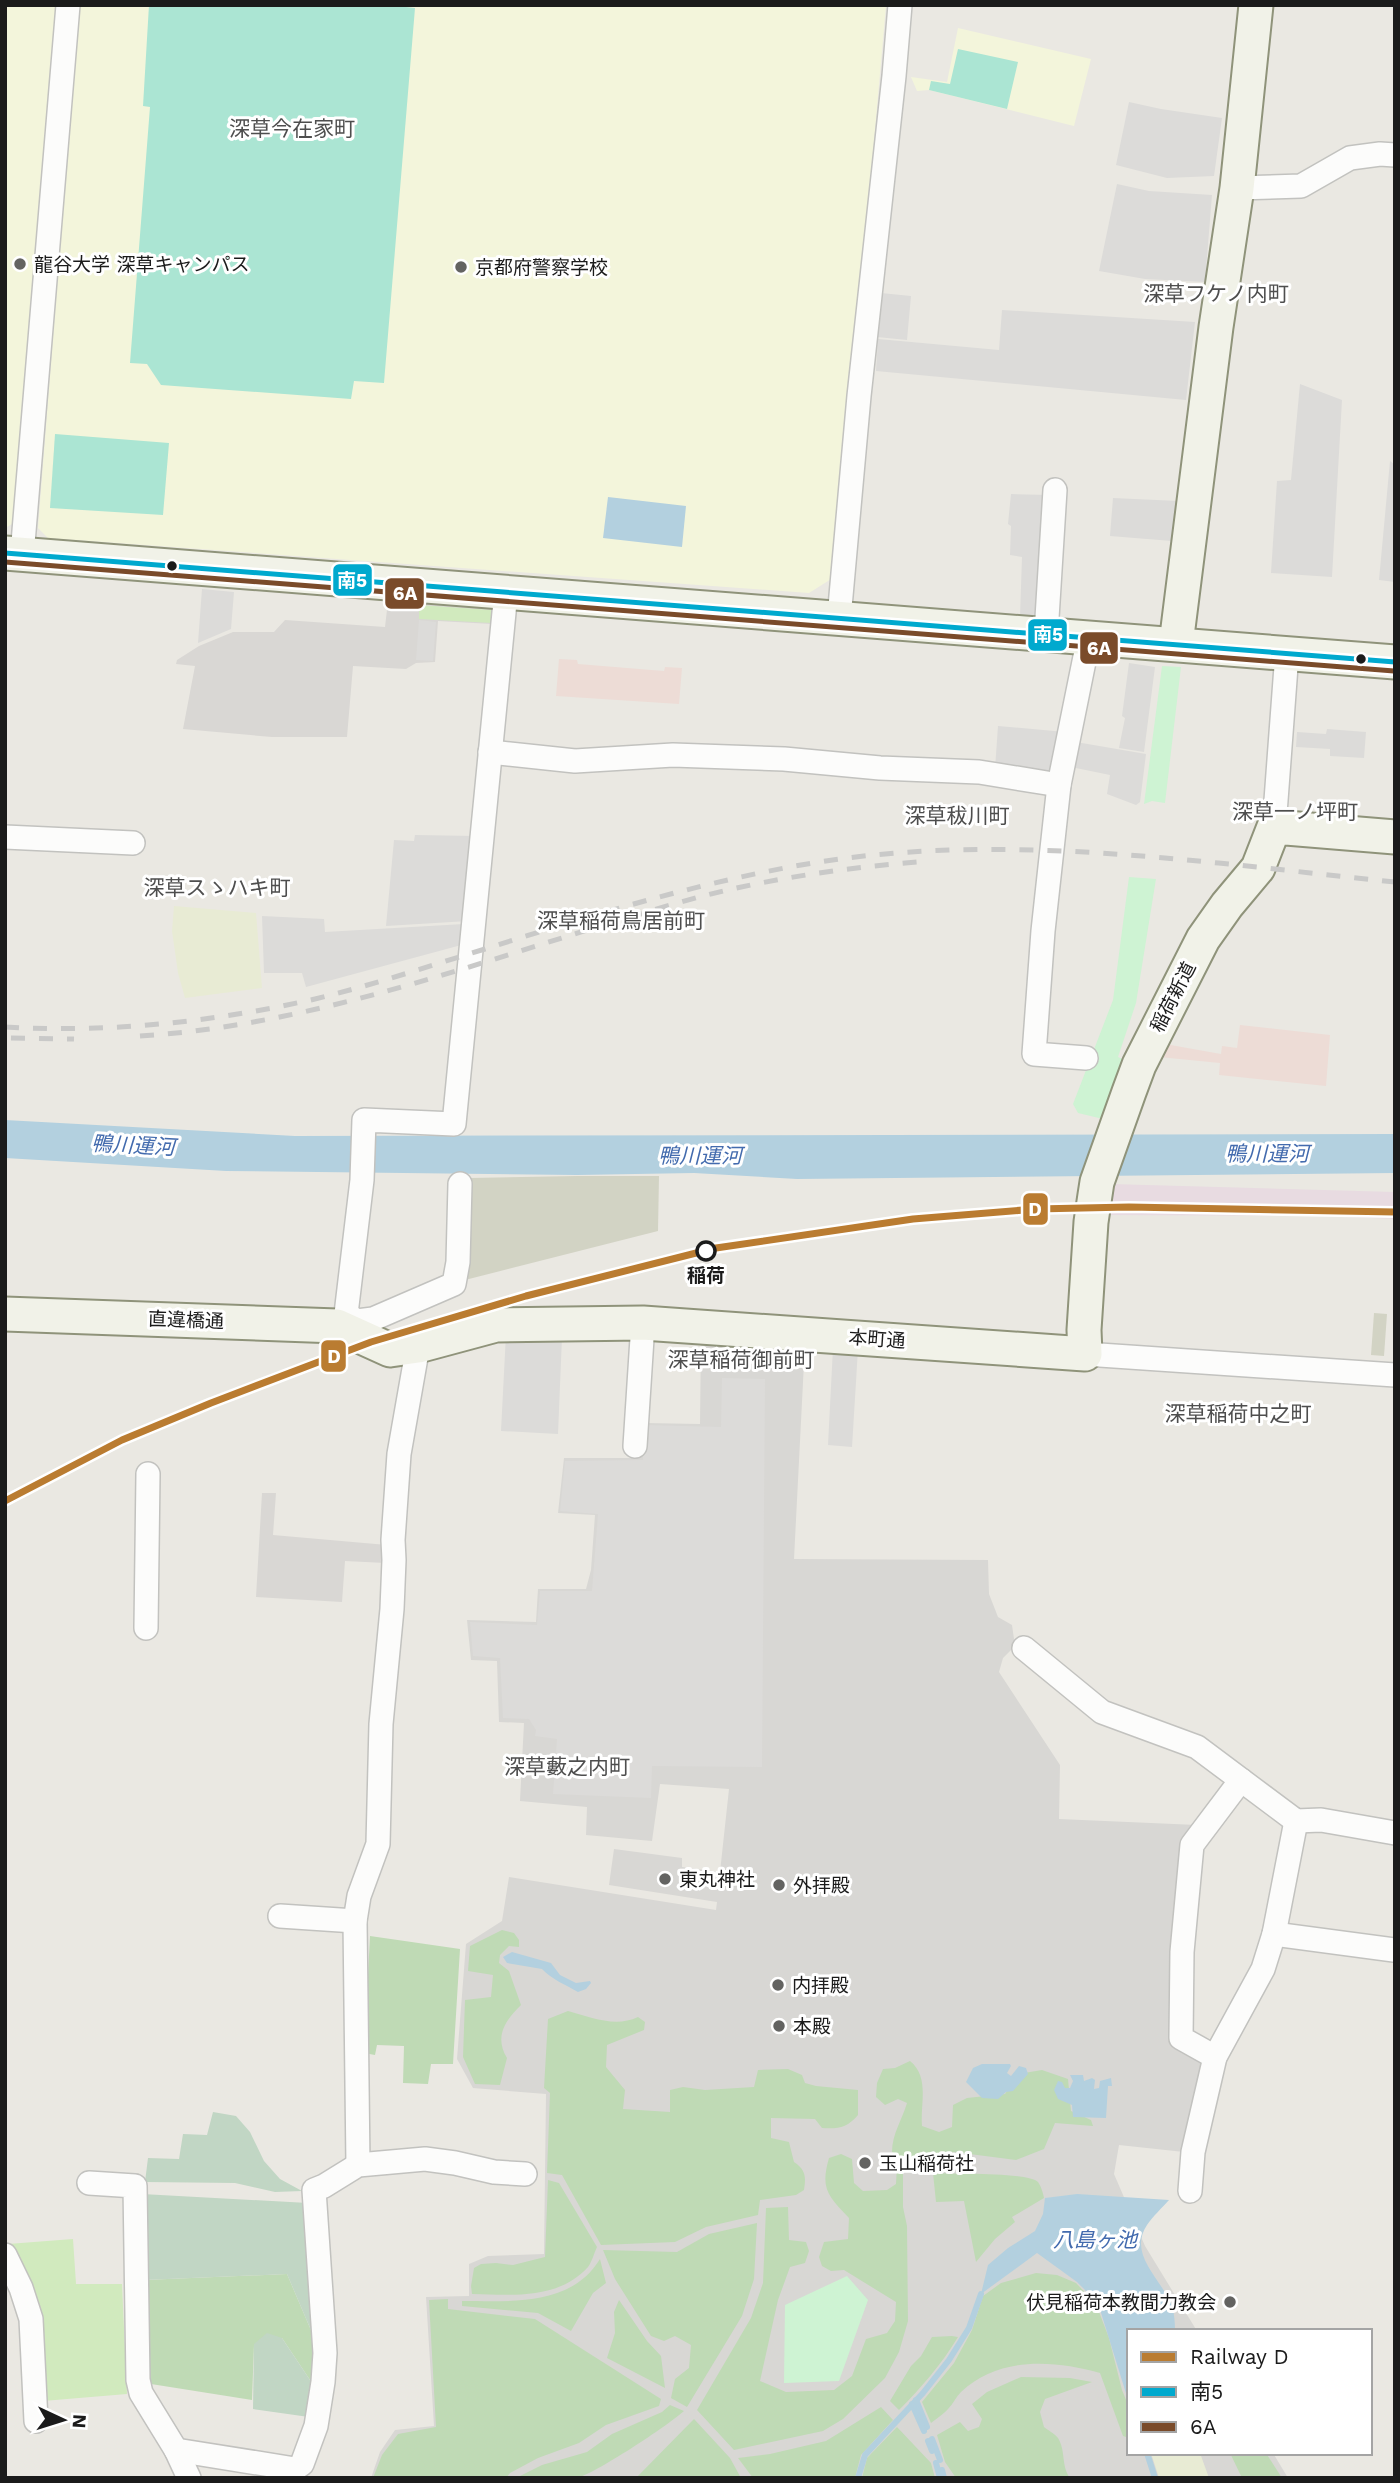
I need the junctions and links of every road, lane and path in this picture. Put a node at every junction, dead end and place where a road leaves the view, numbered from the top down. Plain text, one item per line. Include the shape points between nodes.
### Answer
1 (68, 5) edge
2 (900, 5) edge
3 (1256, 5) edge
4 (1395, 155) edge
5 (1237, 188) junction
6 (1055, 490) dead end
7 (14, 554) edge
8 (506, 592) junction
9 (839, 618) junction
10 (1046, 634) junction
11 (1089, 637) junction
12 (1176, 644) junction
13 (1287, 653) junction
14 (1395, 662) edge
15 (490, 752) junction
16 (1059, 785) junction
17 (1274, 827) junction
18 (1395, 836) edge
19 (5, 837) edge
20 (133, 843) dead end
21 (1086, 1058) dead end
22 (460, 1184) dead end
23 (5, 1314) edge
24 (643, 1323) junction
25 (349, 1326) junction
26 (418, 1346) junction
27 (1085, 1354) junction
28 (1395, 1375) edge
29 (635, 1446) dead end
30 (148, 1474) dead end
31 (146, 1628) dead end
32 (1024, 1648) dead end
33 (1241, 1780) junction
34 (1296, 1821) junction
35 (1395, 1833) edge
36 (280, 1916) dead end
37 (355, 1921) junction
38 (1275, 1934) junction
39 (1394, 1950) edge
40 (1215, 2057) junction
41 (358, 2165) junction
42 (525, 2174) dead end
43 (89, 2182) dead end
44 (1190, 2191) dead end
45 (5, 2255) edge
46 (36, 2421) dead end
47 (176, 2450) junction
48 (189, 2478) edge

1 - 7 street
2 - 9 street
3 - 5 street
4 - 5 street via 1350,158 1301,186
5 - 12 street
6 - 10 street
7 - 8 street
8 - 9 street
8 - 15 street
9 - 10 street
10 - 11 street
11 - 12 street
11 - 16 street
12 - 13 street
13 - 14 street
13 - 17 street, 稲荷新道
15 - 16 street via 575,761 673,755 784,759 979,772
15 - 25 street via 454,1124 364,1120
16 - 21 street via 1034,1054
17 - 18 street
17 - 27 street, 稲荷新道 via 1258,868 1203,939 1139,1065 1097,1182
19 - 20 street
22 - 25 street via 454,1284
23 - 25 street, 直違橋通
24 - 26 street, 本町通 via 496,1325
24 - 27 street, 本町通
24 - 29 street
25 - 26 street, 本町通 via 390,1350
26 - 37 street via 399,1454 378,1844
27 - 28 street, 本町通
30 - 31 street
32 - 33 street via 1102,1712 1197,1747
33 - 34 street
33 - 40 street via 1192,1845 1182,1952 1181,2038
34 - 35 street via 1321,1820
34 - 38 street
36 - 37 street
37 - 41 street
38 - 39 street
38 - 40 street via 1263,1969
40 - 44 street via 1193,2152
41 - 42 street via 425,2159
41 - 47 street via 314,2190 325,2353 316,2426 302,2465 295,2469
43 - 47 street via 135,2186 138,2379 141,2393
45 - 46 street via 31,2319
47 - 48 street

